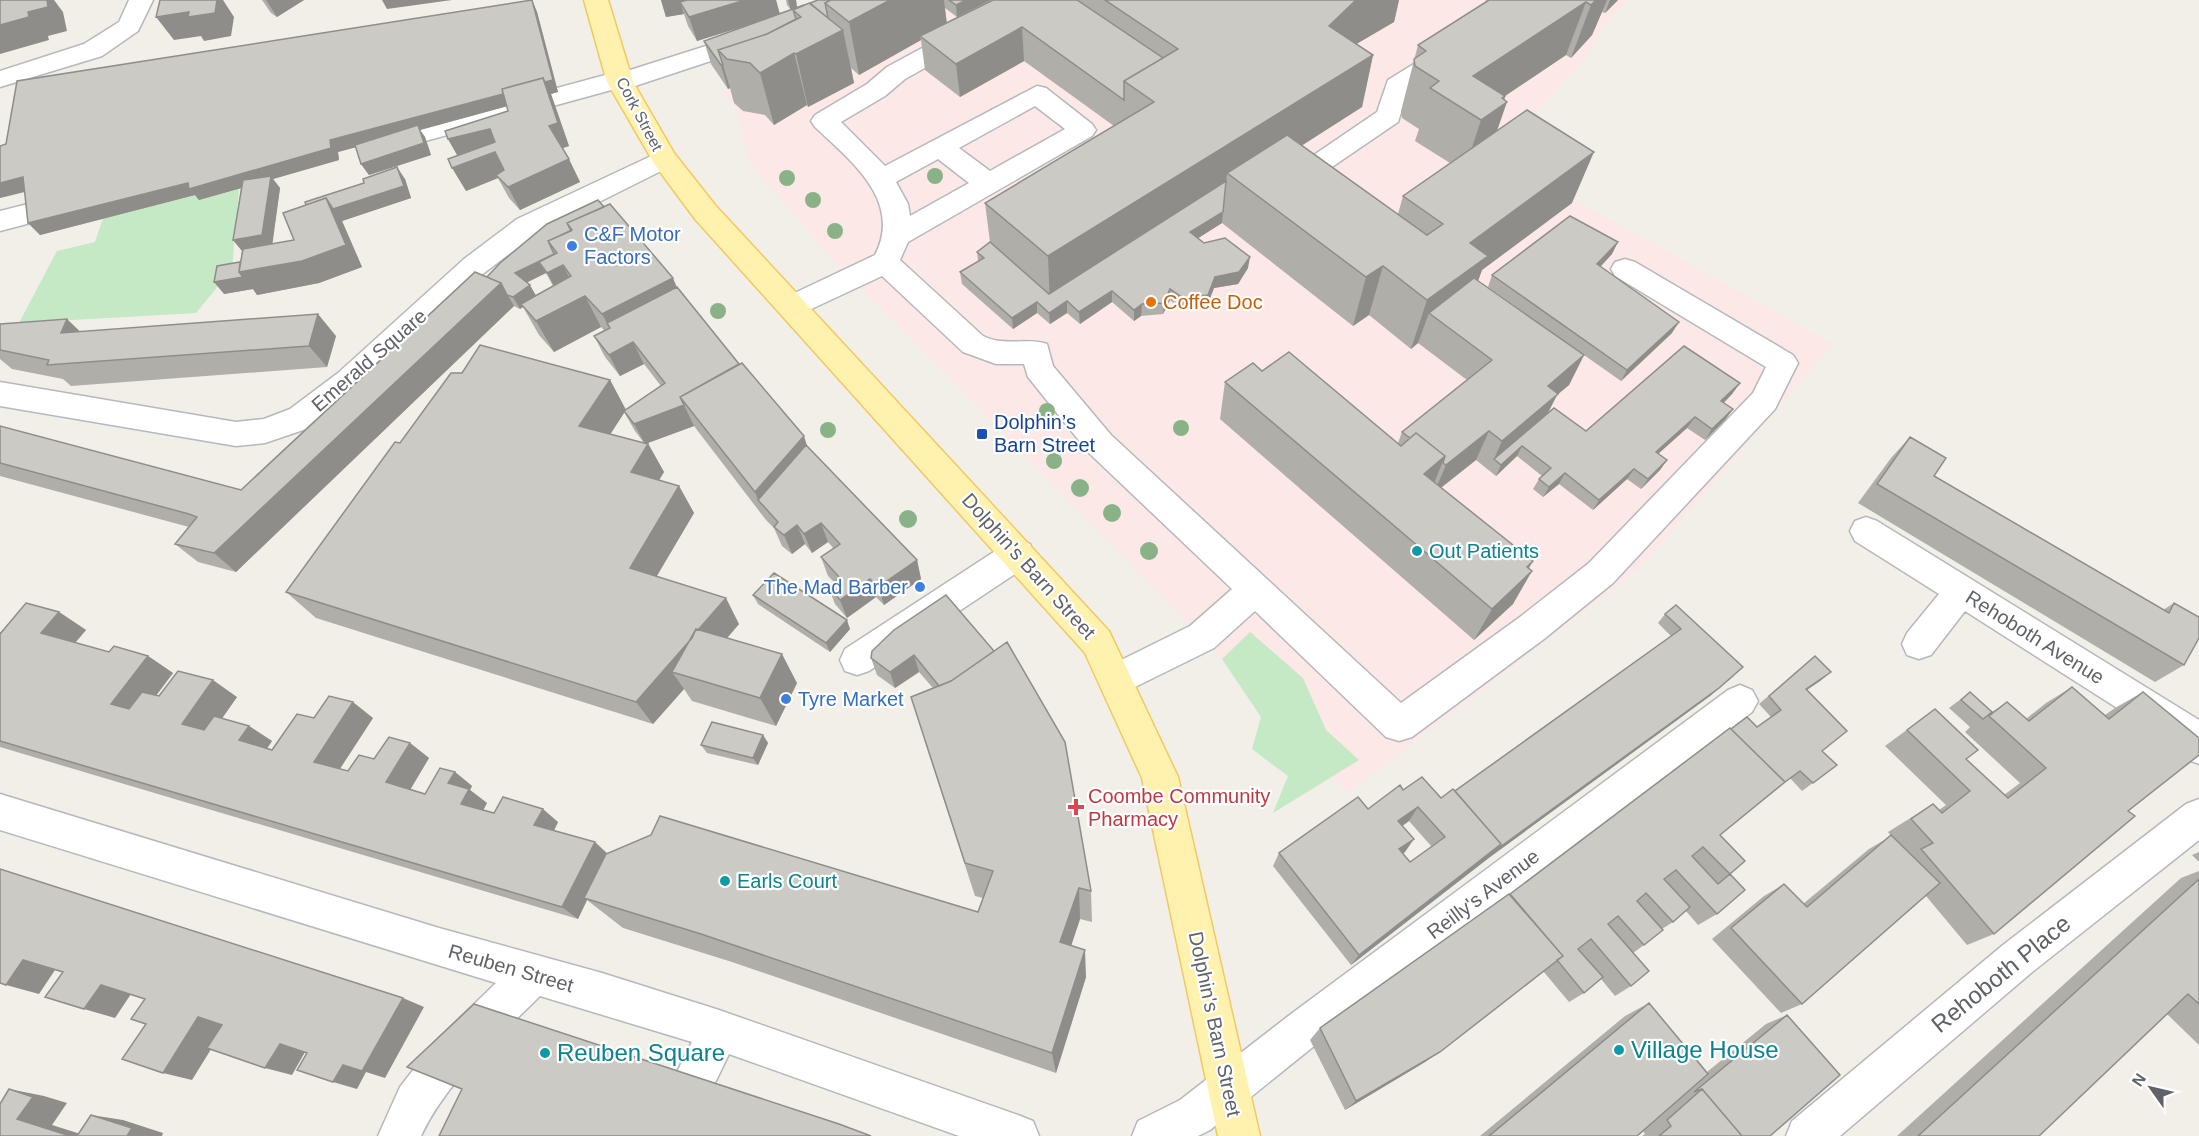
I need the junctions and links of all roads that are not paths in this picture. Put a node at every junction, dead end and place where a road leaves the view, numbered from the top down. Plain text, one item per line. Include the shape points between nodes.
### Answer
1 (141, 0) edge
2 (596, 0) edge
3 (1029, 0) edge
4 (771, 32) edge
5 (1458, 47) edge
6 (0, 79) edge
7 (620, 80) junction
8 (940, 147) junction
9 (366, 149) edge
10 (664, 159) junction
11 (1317, 165) edge
12 (882, 178) junction
13 (989, 184) junction
14 (28, 214) edge
15 (0, 221) edge
16 (891, 249) junction
17 (1625, 269) dead end
18 (792, 307) junction
19 (0, 394) edge
20 (1866, 531) dead end
21 (1018, 554) junction
22 (1256, 589) junction
23 (1961, 591) junction
24 (1919, 644) dead end
25 (857, 660) dead end
26 (1115, 680) junction
27 (1740, 701) dead end
28 (2199, 747) edge
29 (0, 812) edge
30 (2199, 817) edge
31 (534, 974) junction
32 (719, 1030) junction
33 (693, 1082) edge
34 (1228, 1090) junction
35 (399, 1136) edge
36 (1018, 1136) edge
37 (1154, 1136) edge
38 (1239, 1136) edge
39 (1807, 1136) edge

1 - 6 street via 129,26 112,38 76,56
2 - 7 main road, Cork Street
3 - 12 street via 896,73 876,90 824,121
4 - 7 street
5 - 11 street via 1397,86 1389,116
7 - 9 street
7 - 10 main road, Cork Street
8 - 12 street
8 - 13 street
8 - 13 street via 1037,94 1083,130
10 - 18 main road, Dolphin's Barn Street via 705,212
10 - 19 street, Emerald Square via 527,226 474,266 349,381 301,418 265,431 236,434
12 - 16 street via 896,211
13 - 16 street
14 - 15 street
16 - 18 street
16 - 22 street via 973,344 1000,354 1037,352 1039,369 1100,444
17 - 22 street via 1783,363 1764,401 1601,573 1399,725
18 - 21 main road, Dolphin's Barn Street
20 - 23 street, Rehoboth Avenue
21 - 25 street
21 - 26 main road, Dolphin's Barn Street via 1098,642
22 - 26 street via 1202,637
23 - 24 street
23 - 28 street, Rehoboth Avenue via 2193,736
26 - 34 main road, Dolphin's Barn Street via 1160,777
27 - 34 street, Reilly's Avenue
29 - 31 street, Reuben Street
30 - 39 street, Rehoboth Place via 2017,959
31 - 32 street, Reuben Street
31 - 35 street via 449,1058 415,1102
32 - 33 street
32 - 36 street, Reuben Street
34 - 37 street
34 - 38 main road, Dolphin's Barn Street

